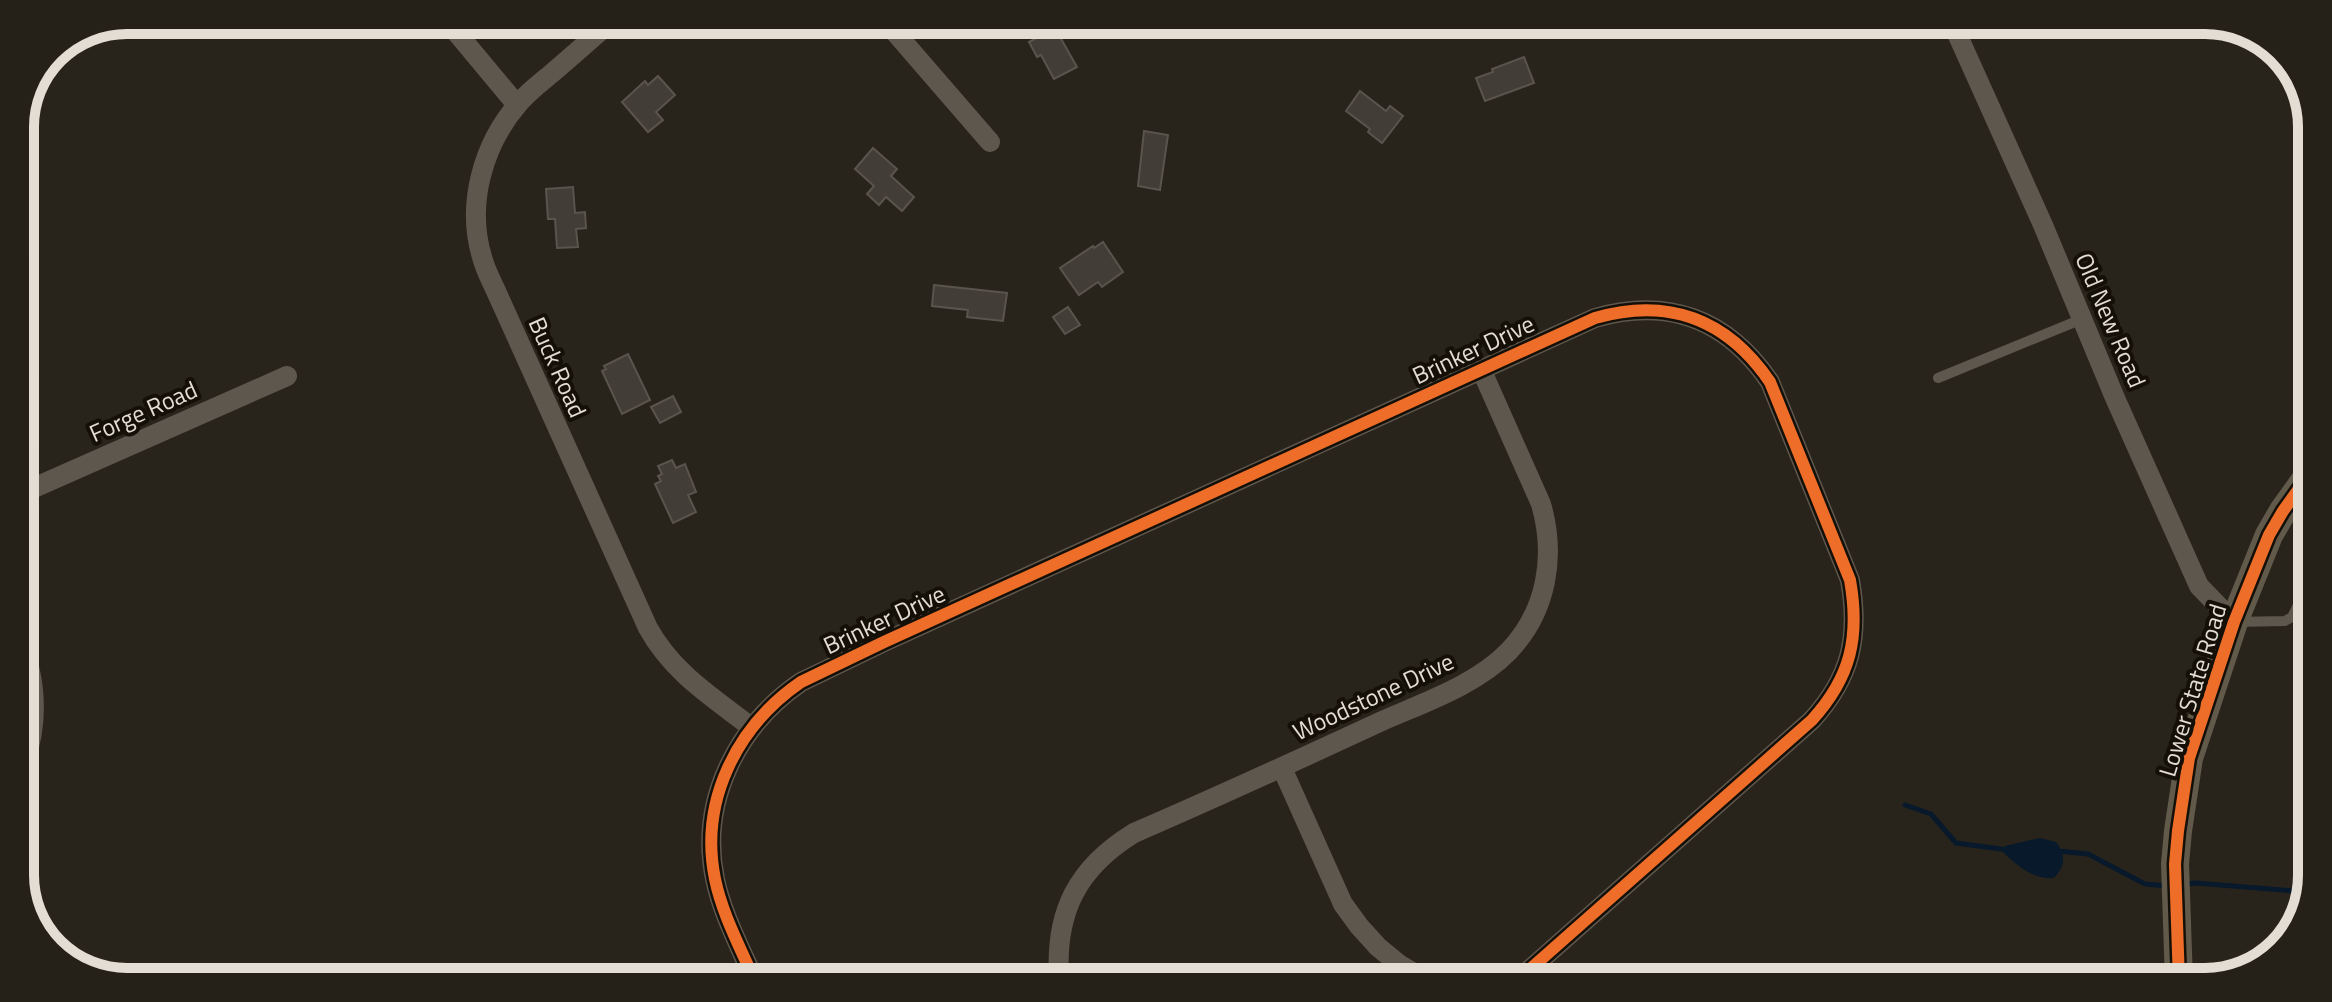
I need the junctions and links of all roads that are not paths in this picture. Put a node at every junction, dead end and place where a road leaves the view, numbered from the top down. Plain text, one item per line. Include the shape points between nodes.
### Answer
1 (458, 34) edge
2 (597, 34) edge
3 (897, 34) edge
4 (1957, 34) edge
5 (517, 105) junction
6 (990, 142) dead end
7 (2082, 319) junction
8 (1481, 369) junction
9 (287, 376) dead end
10 (1938, 378) dead end
11 (34, 488) edge
12 (2298, 490) edge
13 (2288, 504) junction
14 (2298, 516) edge
15 (2298, 605) edge
16 (2234, 622) junction
17 (751, 727) junction
18 (1282, 768) junction
19 (749, 968) edge
20 (1058, 968) edge
21 (1405, 968) edge
22 (1531, 968) edge
23 (2178, 968) edge

1 - 5 street
2 - 5 street, Buck Road
3 - 6 street
4 - 7 street, Old New Road
5 - 17 street, Buck Road via 493,142 480,177 475,218 482,257 659,648
7 - 10 lane
7 - 16 street, Old New Road via 2199,586
8 - 17 street, Brinker Drive via 801,682
8 - 18 street, Woodstone Drive via 1546,523 1549,563 1536,611 1508,651 1481,673
8 - 22 street, Brinker Drive via 1615,312 1675,312 1713,326 1738,343 1770,382 1850,580 1855,609 1850,657 1817,714
9 - 11 street, Forge Road
12 - 13 street, Lower State Road
13 - 14 lane
13 - 16 street, Lower State Road via 2269,535
15 - 16 lane via 2285,621
16 - 23 street, Lower State Road via 2189,758 2179,820
17 - 19 street, Brinker Drive via 721,785 712,823 714,876
18 - 20 street, Woodstone Drive via 1134,833 1102,856 1082,878 1065,913
18 - 21 street via 1343,904 1378,947

